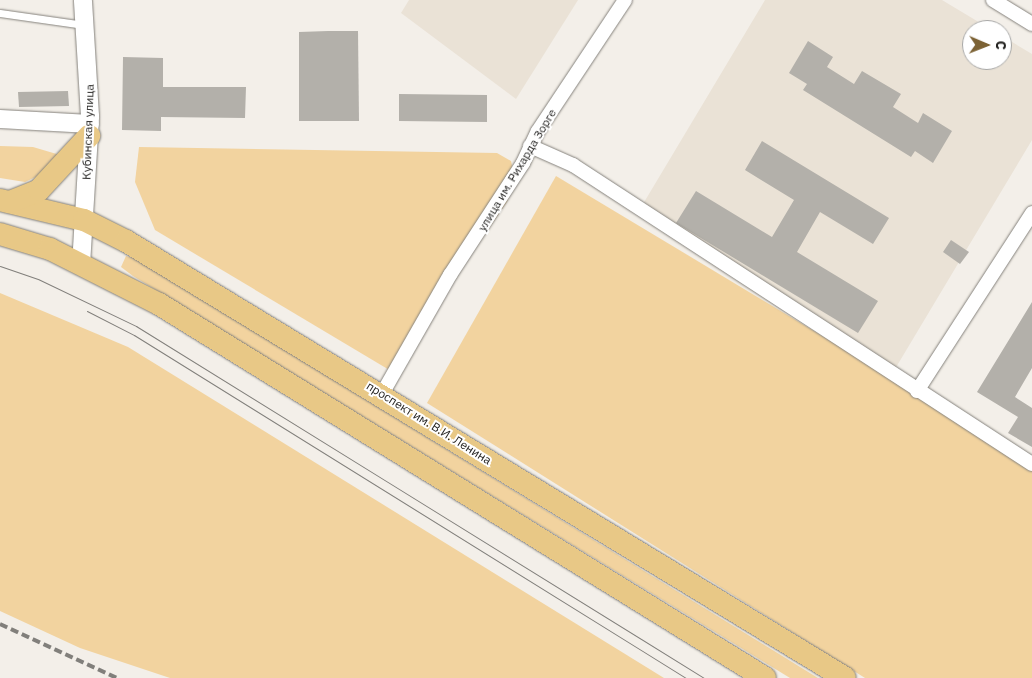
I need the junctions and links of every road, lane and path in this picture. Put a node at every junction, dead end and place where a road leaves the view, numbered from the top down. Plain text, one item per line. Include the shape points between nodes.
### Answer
1 (625, 0) edge
2 (993, 0) edge
3 (85, 1) edge
4 (0, 13) edge
5 (1032, 24) edge
6 (87, 25) junction
7 (0, 119) edge
8 (89, 130) junction
9 (530, 146) junction
10 (5, 201) edge
11 (1032, 213) edge
12 (84, 220) junction
13 (0, 234) edge
14 (82, 265) junction
15 (916, 391) junction
16 (382, 394) junction
17 (1032, 464) edge
18 (765, 678) edge
19 (845, 678) edge

1 - 9 street, улица им. Рихарда Зорге
2 - 5 street
3 - 6 street, Кубинская улица
4 - 6 lane
6 - 8 street, Кубинская улица
7 - 8 street
8 - 10 main road via 39,190
8 - 12 street, Кубинская улица
9 - 15 street via 573,165
9 - 16 street, улица им. Рихарда Зорге
10 - 12 main road, проспект им. В.И. Ленина
11 - 15 street
12 - 14 street, Кубинская улица
12 - 16 main road, проспект им. В.И. Ленина via 234,303
13 - 14 main road via 25,238
14 - 18 main road via 159,304
15 - 17 street
16 - 19 main road, проспект им. В.И. Ленина

